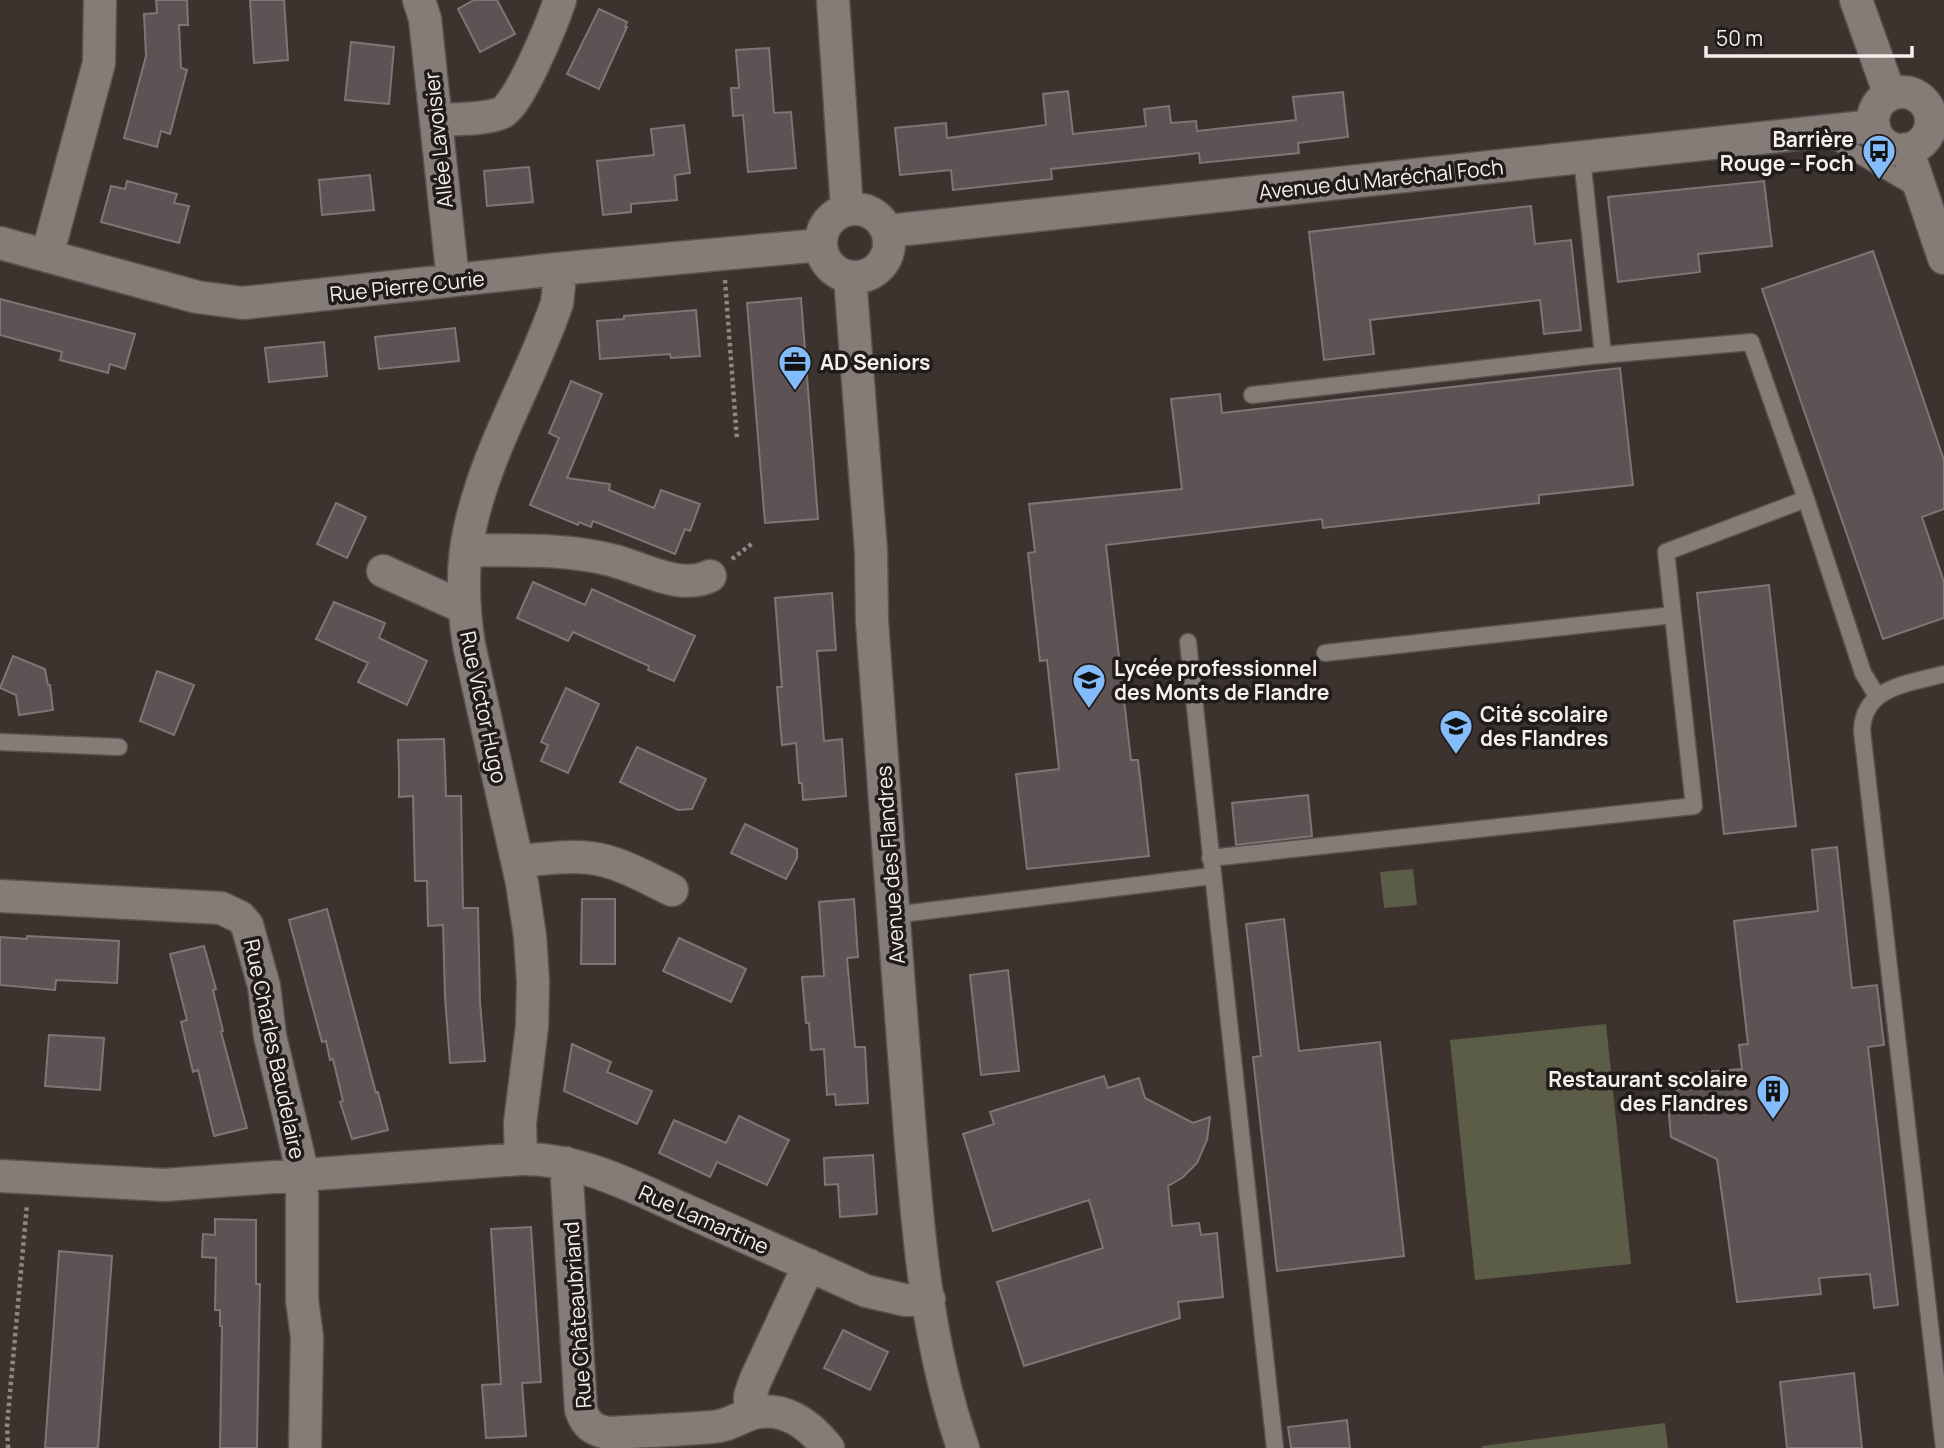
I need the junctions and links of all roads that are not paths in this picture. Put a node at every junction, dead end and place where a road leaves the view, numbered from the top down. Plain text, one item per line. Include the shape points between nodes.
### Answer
1 (100, 0) edge
2 (419, 0) edge
3 (560, 0) edge
4 (833, 0) edge
5 (1856, 0) edge
6 (1889, 95) junction
7 (1937, 115) edge
8 (436, 120) junction
9 (1874, 126) junction
10 (1820, 132) junction
11 (1907, 149) junction
12 (1582, 158) junction
13 (1921, 192) junction
14 (847, 210) junction
15 (888, 232) junction
16 (0, 243) edge
17 (821, 245) junction
18 (47, 256) junction
19 (1944, 258) edge
20 (558, 269) junction
21 (850, 277) junction
22 (453, 280) junction
23 (1603, 355) junction
24 (1252, 395) dead end
25 (1806, 499) junction
26 (466, 550) junction
27 (383, 571) dead end
28 (710, 576) dead end
29 (465, 608) junction
30 (1673, 615) junction
31 (1188, 642) dead end
32 (1325, 653) dead end
33 (1944, 674) edge
34 (1877, 696) junction
35 (0, 742) edge
36 (119, 747) dead end
37 (1210, 858) junction
38 (518, 861) junction
39 (1212, 876) junction
40 (672, 890) dead end
41 (0, 896) edge
42 (893, 915) junction
43 (521, 1159) junction
44 (474, 1162) joint
45 (566, 1163) junction
46 (301, 1175) junction
47 (0, 1176) edge
48 (809, 1265) junction
49 (929, 1299) junction
50 (750, 1414) junction
51 (305, 1448) edge
52 (828, 1448) edge
53 (963, 1448) edge
54 (1275, 1448) edge
55 (1944, 1448) edge

1 - 18 street via 99,63
2 - 8 street, Allée Lavoisier
3 - 8 street via 522,88 508,109 496,115
4 - 14 street
5 - 6 street
6 - 7 street via 1913,94
6 - 9 street via 1876,108
7 - 11 street via 1927,136
8 - 22 street, Allée Lavoisier
9 - 10 street, Avenue du Maréchal Foch
9 - 11 street via 1888,146
10 - 12 street, Avenue du Maréchal Foch
10 - 13 lane
11 - 13 street
12 - 15 street, Avenue du Maréchal Foch
12 - 23 lane
13 - 19 street
14 - 15 street via 869,212
14 - 17 street via 828,223
15 - 21 street via 890,249 882,265 867,275
16 - 18 street, Rue Pierre Curie
17 - 20 street, Rue Pierre Curie
17 - 21 street via 831,268
18 - 22 street, Rue Pierre Curie via 230,302
20 - 22 street, Rue Pierre Curie
20 - 26 street, Rue Victor Hugo via 558,303 484,479
21 - 42 street, Avenue des Flandres
23 - 24 lane
23 - 25 lane via 1751,342
25 - 30 lane via 1666,552
25 - 34 lane via 1863,673
26 - 28 street via 578,553 684,580
26 - 29 street, Rue Victor Hugo
27 - 29 street
29 - 38 street, Rue Victor Hugo
30 - 32 lane
30 - 37 lane via 1694,806
31 - 37 lane
33 - 34 lane
34 - 55 lane via 1864,711 1862,730
35 - 36 lane
37 - 39 lane
38 - 40 street via 592,858 622,866
38 - 43 street, Rue Victor Hugo via 533,982
39 - 42 lane
39 - 54 lane
41 - 46 street, Rue Charles Baudelaire via 221,908 240,917 251,934 264,986 270,1037
42 - 49 street, Avenue des Flandres via 916,1205
43 - 44 street, Rue Lamartine
43 - 45 street, Rue Lamartine
44 - 46 street, Rue Charles Baudelaire
45 - 48 street, Rue Lamartine via 623,1183
45 - 50 street, Rue Châteaubriand via 581,1410 587,1423 608,1433 674,1430 725,1426
46 - 47 street, Rue Charles Baudelaire via 147,1186
46 - 51 street, Rue Charles Baudelaire via 307,1337
48 - 49 street, Rue Lamartine via 879,1295
48 - 50 street via 755,1381
49 - 53 street, Avenue des Flandres via 948,1399
50 - 52 street, Rue Châteaubriand via 778,1412 793,1417

